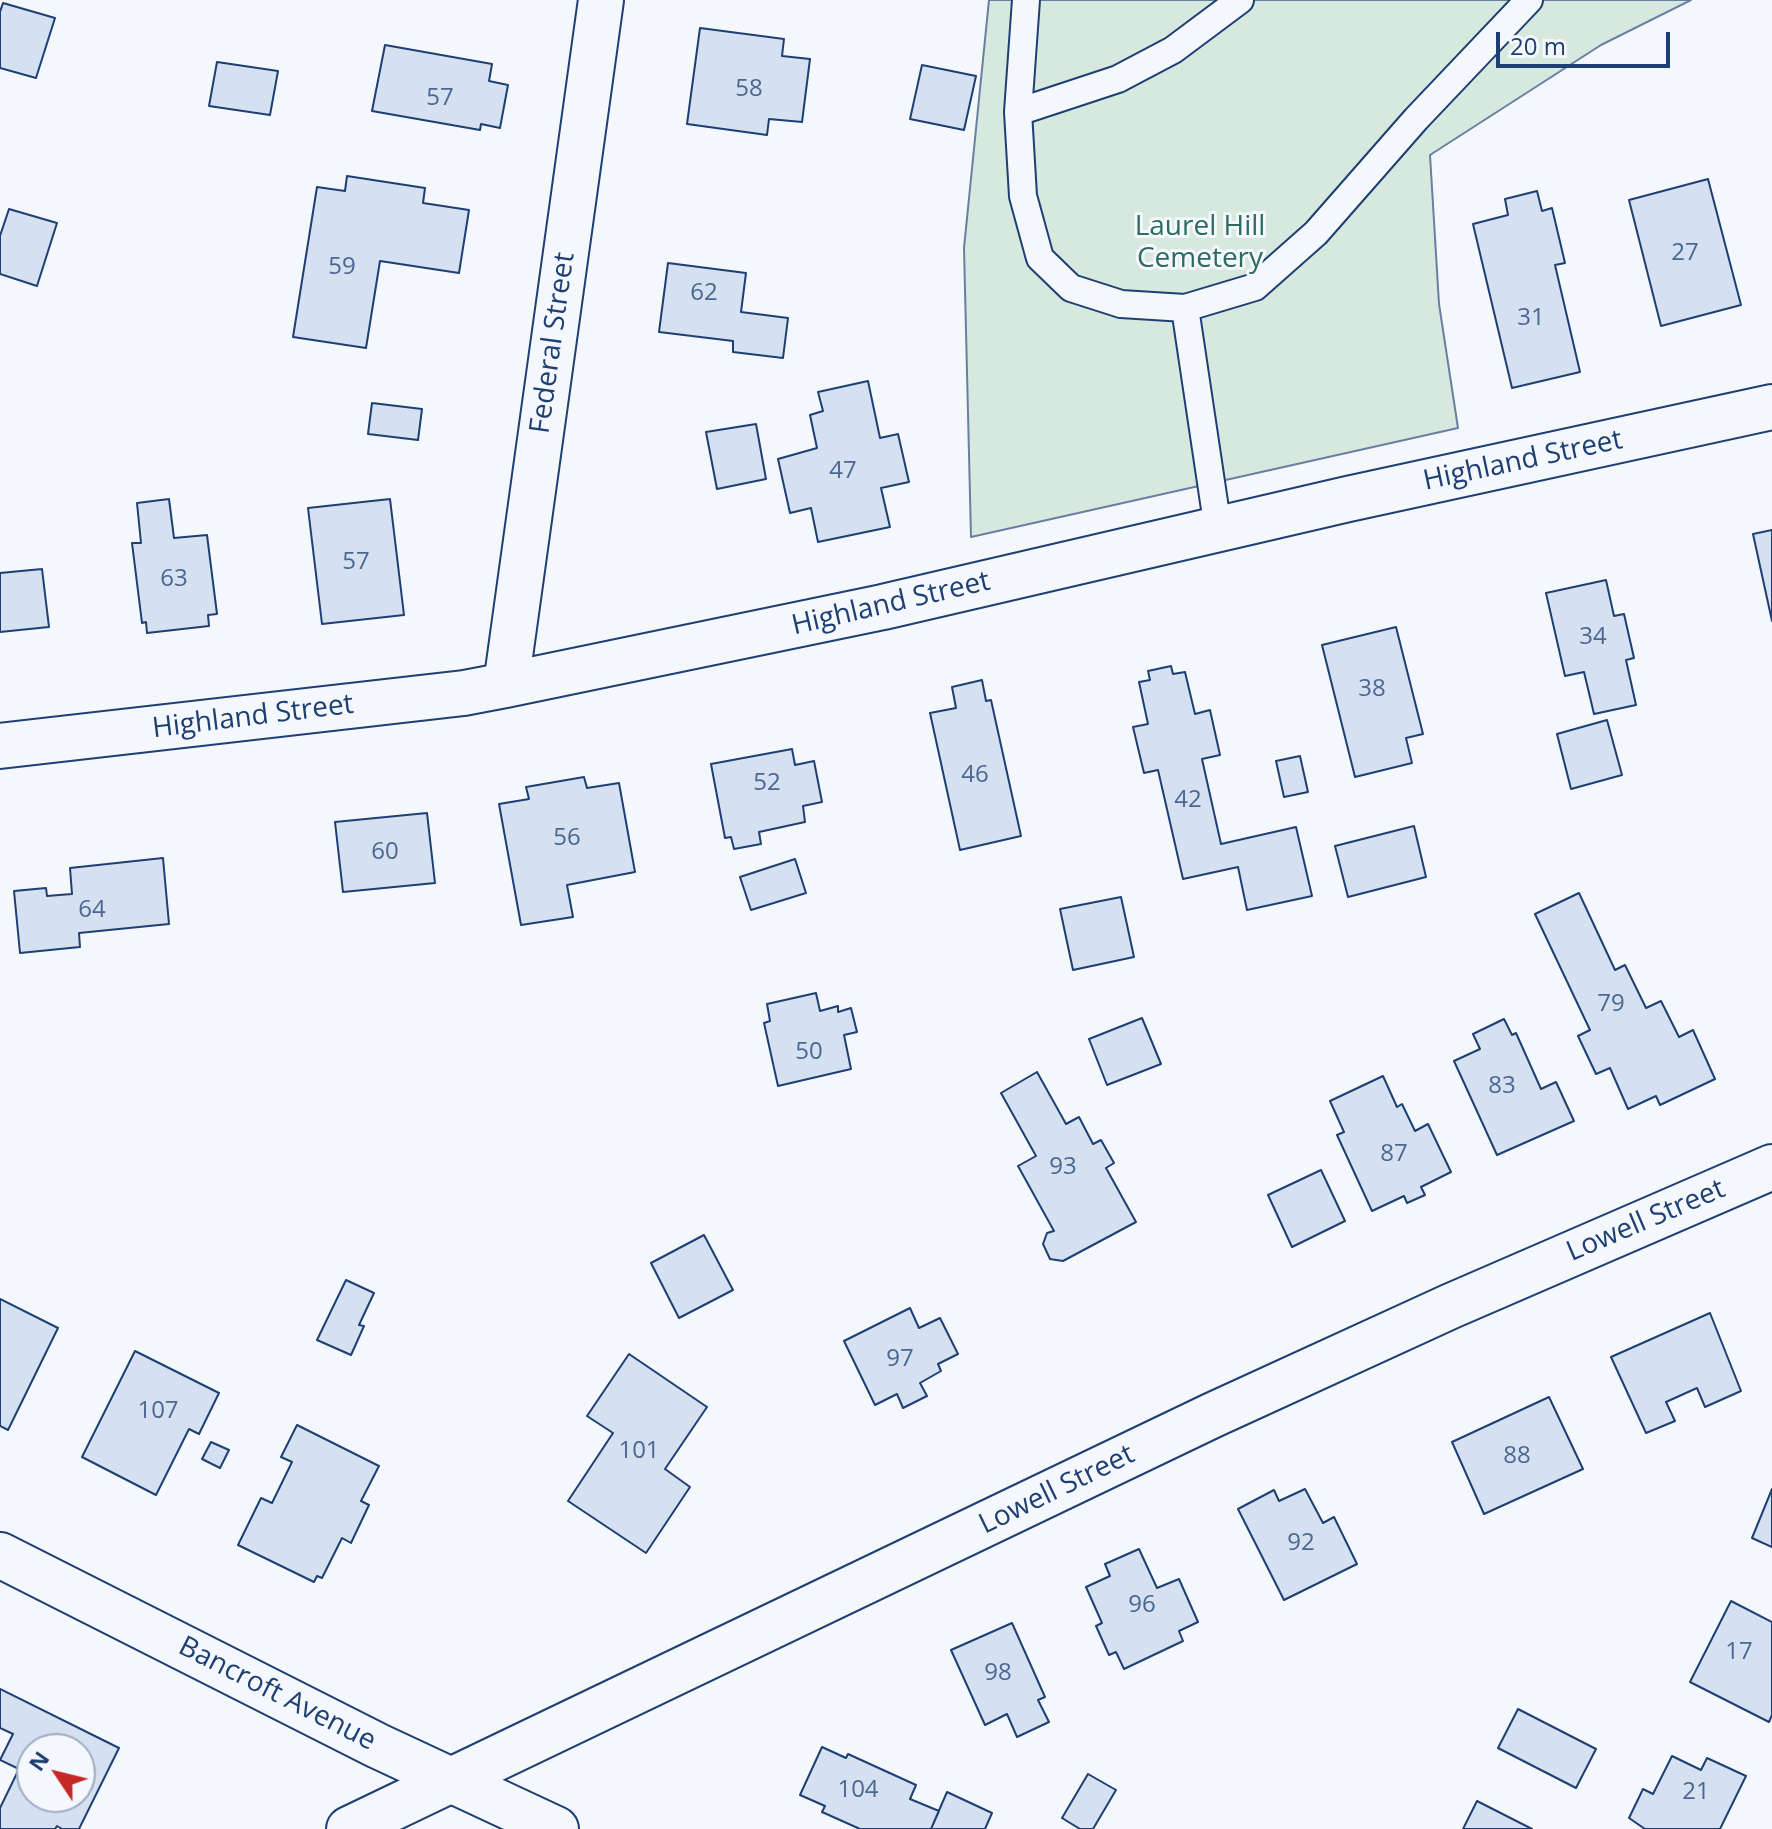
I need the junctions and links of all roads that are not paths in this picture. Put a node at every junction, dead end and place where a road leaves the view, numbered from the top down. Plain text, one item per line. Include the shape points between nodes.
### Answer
1 (601, 0) edge
2 (1026, 0) edge
3 (1240, 0) edge
4 (1529, 0) edge
5 (1018, 112) junction
6 (1185, 308) junction
7 (1772, 407) edge
8 (1218, 529) junction
9 (506, 685) junction
10 (0, 746) edge
11 (1772, 1167) edge
12 (0, 1555) edge
13 (451, 1779) junction
14 (349, 1829) edge
15 (556, 1829) edge

1 - 9 street, Federal Street
2 - 5 lane
3 - 5 lane via 1173,50 1118,79
4 - 6 lane via 1316,233 1255,287
5 - 6 lane via 1023,196 1040,258 1071,288 1121,304
6 - 8 lane
7 - 8 street, Highland Street
8 - 9 street, Highland Street via 883,607
9 - 10 street, Highland Street
11 - 13 street, Lowell Street via 1226,1409
12 - 13 street, Bancroft Avenue
13 - 14 street, Lowell Street
13 - 15 street, Bancroft Avenue

